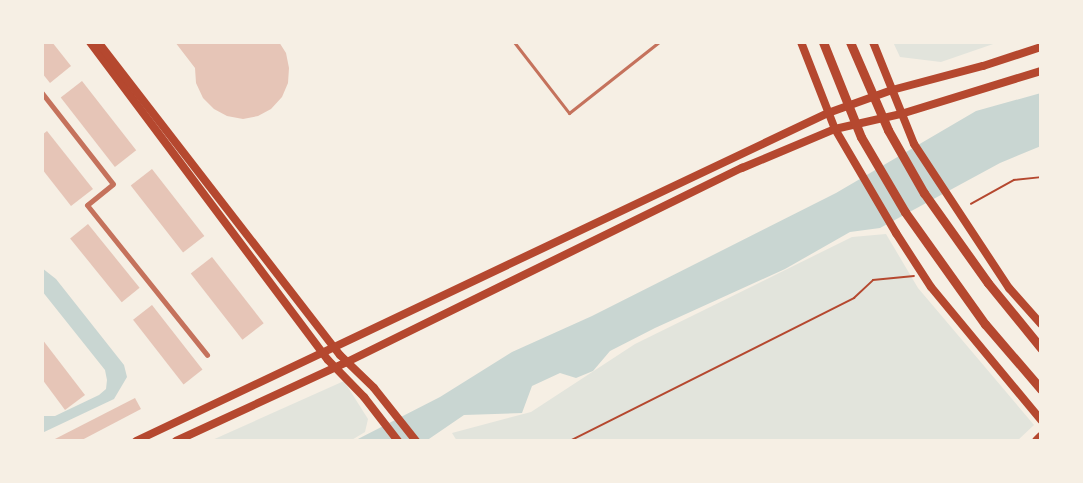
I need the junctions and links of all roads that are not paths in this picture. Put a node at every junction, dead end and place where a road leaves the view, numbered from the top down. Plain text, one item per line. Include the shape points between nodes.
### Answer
1 (90, 42) edge
2 (98, 42) edge
3 (514, 42) edge
4 (659, 42) edge
5 (801, 42) edge
6 (823, 42) edge
7 (850, 42) edge
8 (873, 42) edge
9 (1041, 47) edge
10 (1041, 71) edge
11 (892, 90) junction
12 (42, 93) edge
13 (828, 113) junction
14 (901, 114) junction
15 (835, 129) junction
16 (1041, 324) edge
17 (335, 348) junction
18 (1041, 348) edge
19 (322, 352) junction
20 (207, 355) dead end
21 (347, 362) junction
22 (334, 366) junction
23 (1041, 389) edge
24 (1041, 420) edge
25 (1041, 437) edge
26 (135, 441) edge
27 (176, 441) edge
28 (398, 441) edge
29 (416, 441) edge
30 (1037, 441) edge

1 - 19 main road
2 - 17 main road
3 - 4 lane via 569,113
5 - 13 main road
6 - 23 highway via 861,137 905,212 972,307
7 - 18 highway via 888,130 924,193 988,283
8 - 11 main road
9 - 11 main road
10 - 14 main road
11 - 13 main road
11 - 14 main road
12 - 20 street via 113,184 87,206
13 - 15 main road
13 - 17 main road
14 - 15 main road
14 - 16 main road via 914,144 955,208 1009,288
15 - 21 main road via 742,168
15 - 24 main road via 924,276
17 - 19 main road
17 - 21 main road
19 - 22 main road
19 - 26 main road
21 - 22 main road
21 - 29 main road via 374,388
22 - 27 main road
22 - 28 main road
25 - 30 highway

